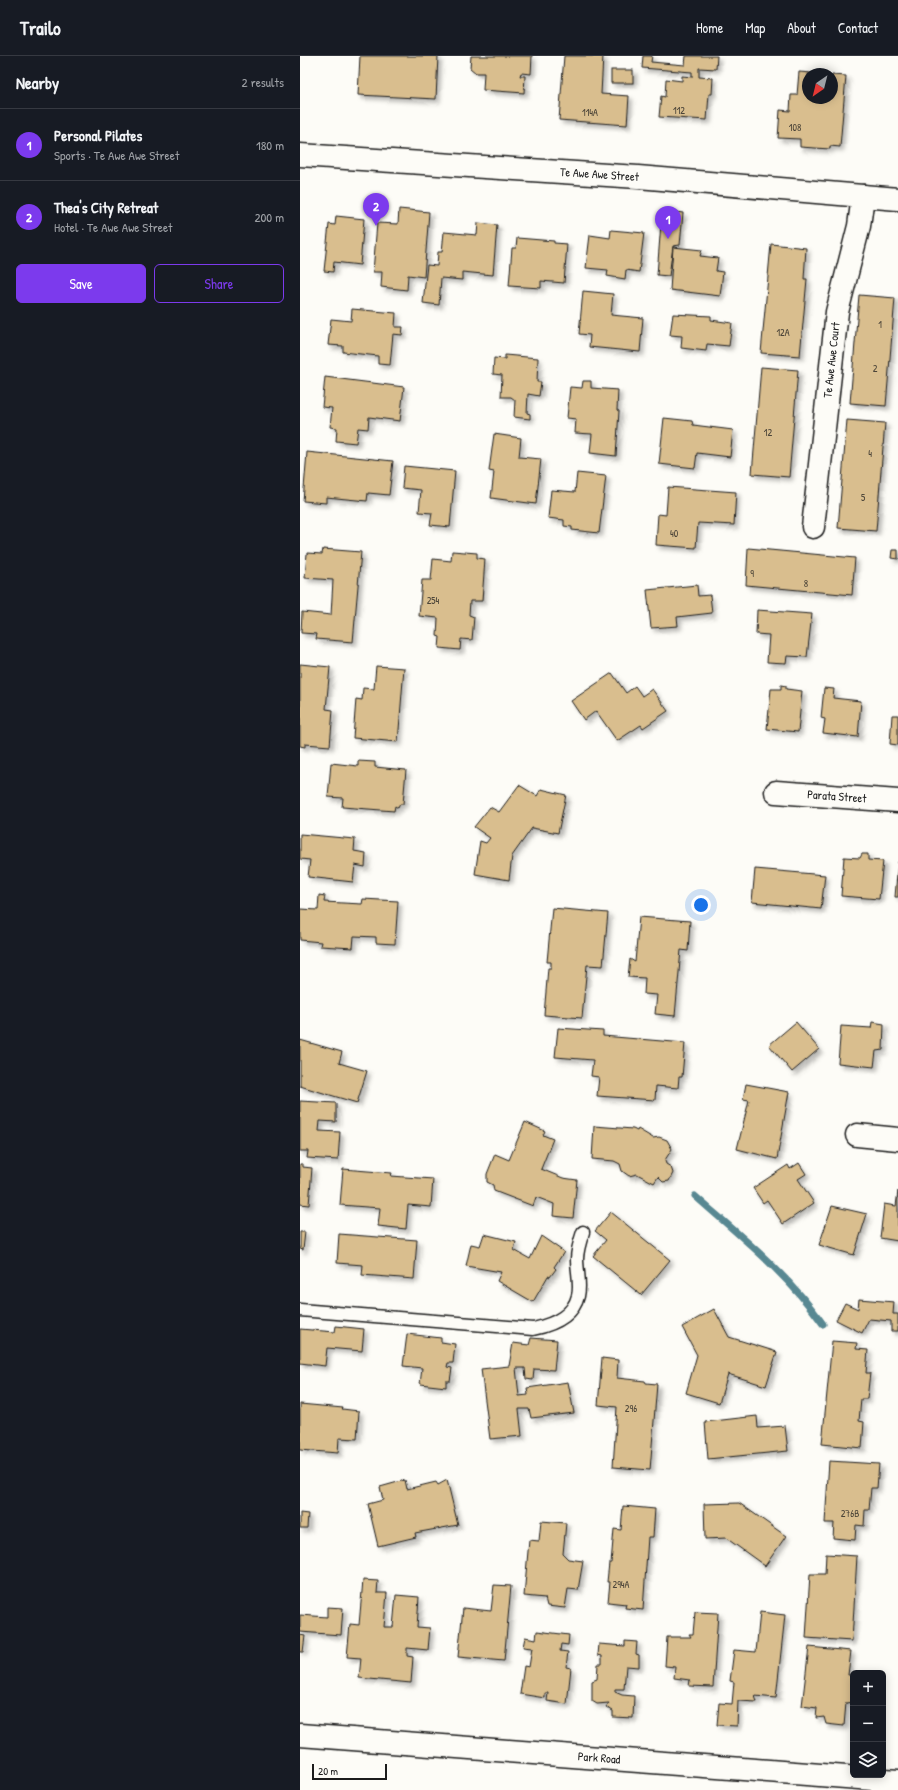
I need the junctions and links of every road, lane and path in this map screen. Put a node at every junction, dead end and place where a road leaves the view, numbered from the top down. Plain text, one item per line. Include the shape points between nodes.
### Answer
1 (300, 155) edge
2 (864, 196) junction
3 (898, 199) edge
4 (813, 527) dead end
5 (776, 792) dead end
6 (898, 801) edge
7 (856, 1135) dead end
8 (898, 1139) edge
9 (583, 1232) dead end
10 (300, 1310) edge
11 (300, 1734) edge
12 (898, 1781) edge

1 - 2 street, Te Awe Awe Street via 638,177
2 - 3 street, Te Awe Awe Street
2 - 4 street, Te Awe Awe Court via 837,312
5 - 6 street, Parata Street
7 - 8 street
9 - 10 lane via 577,1258 578,1296 575,1305 565,1316 549,1326 533,1329
11 - 12 street, Park Road

